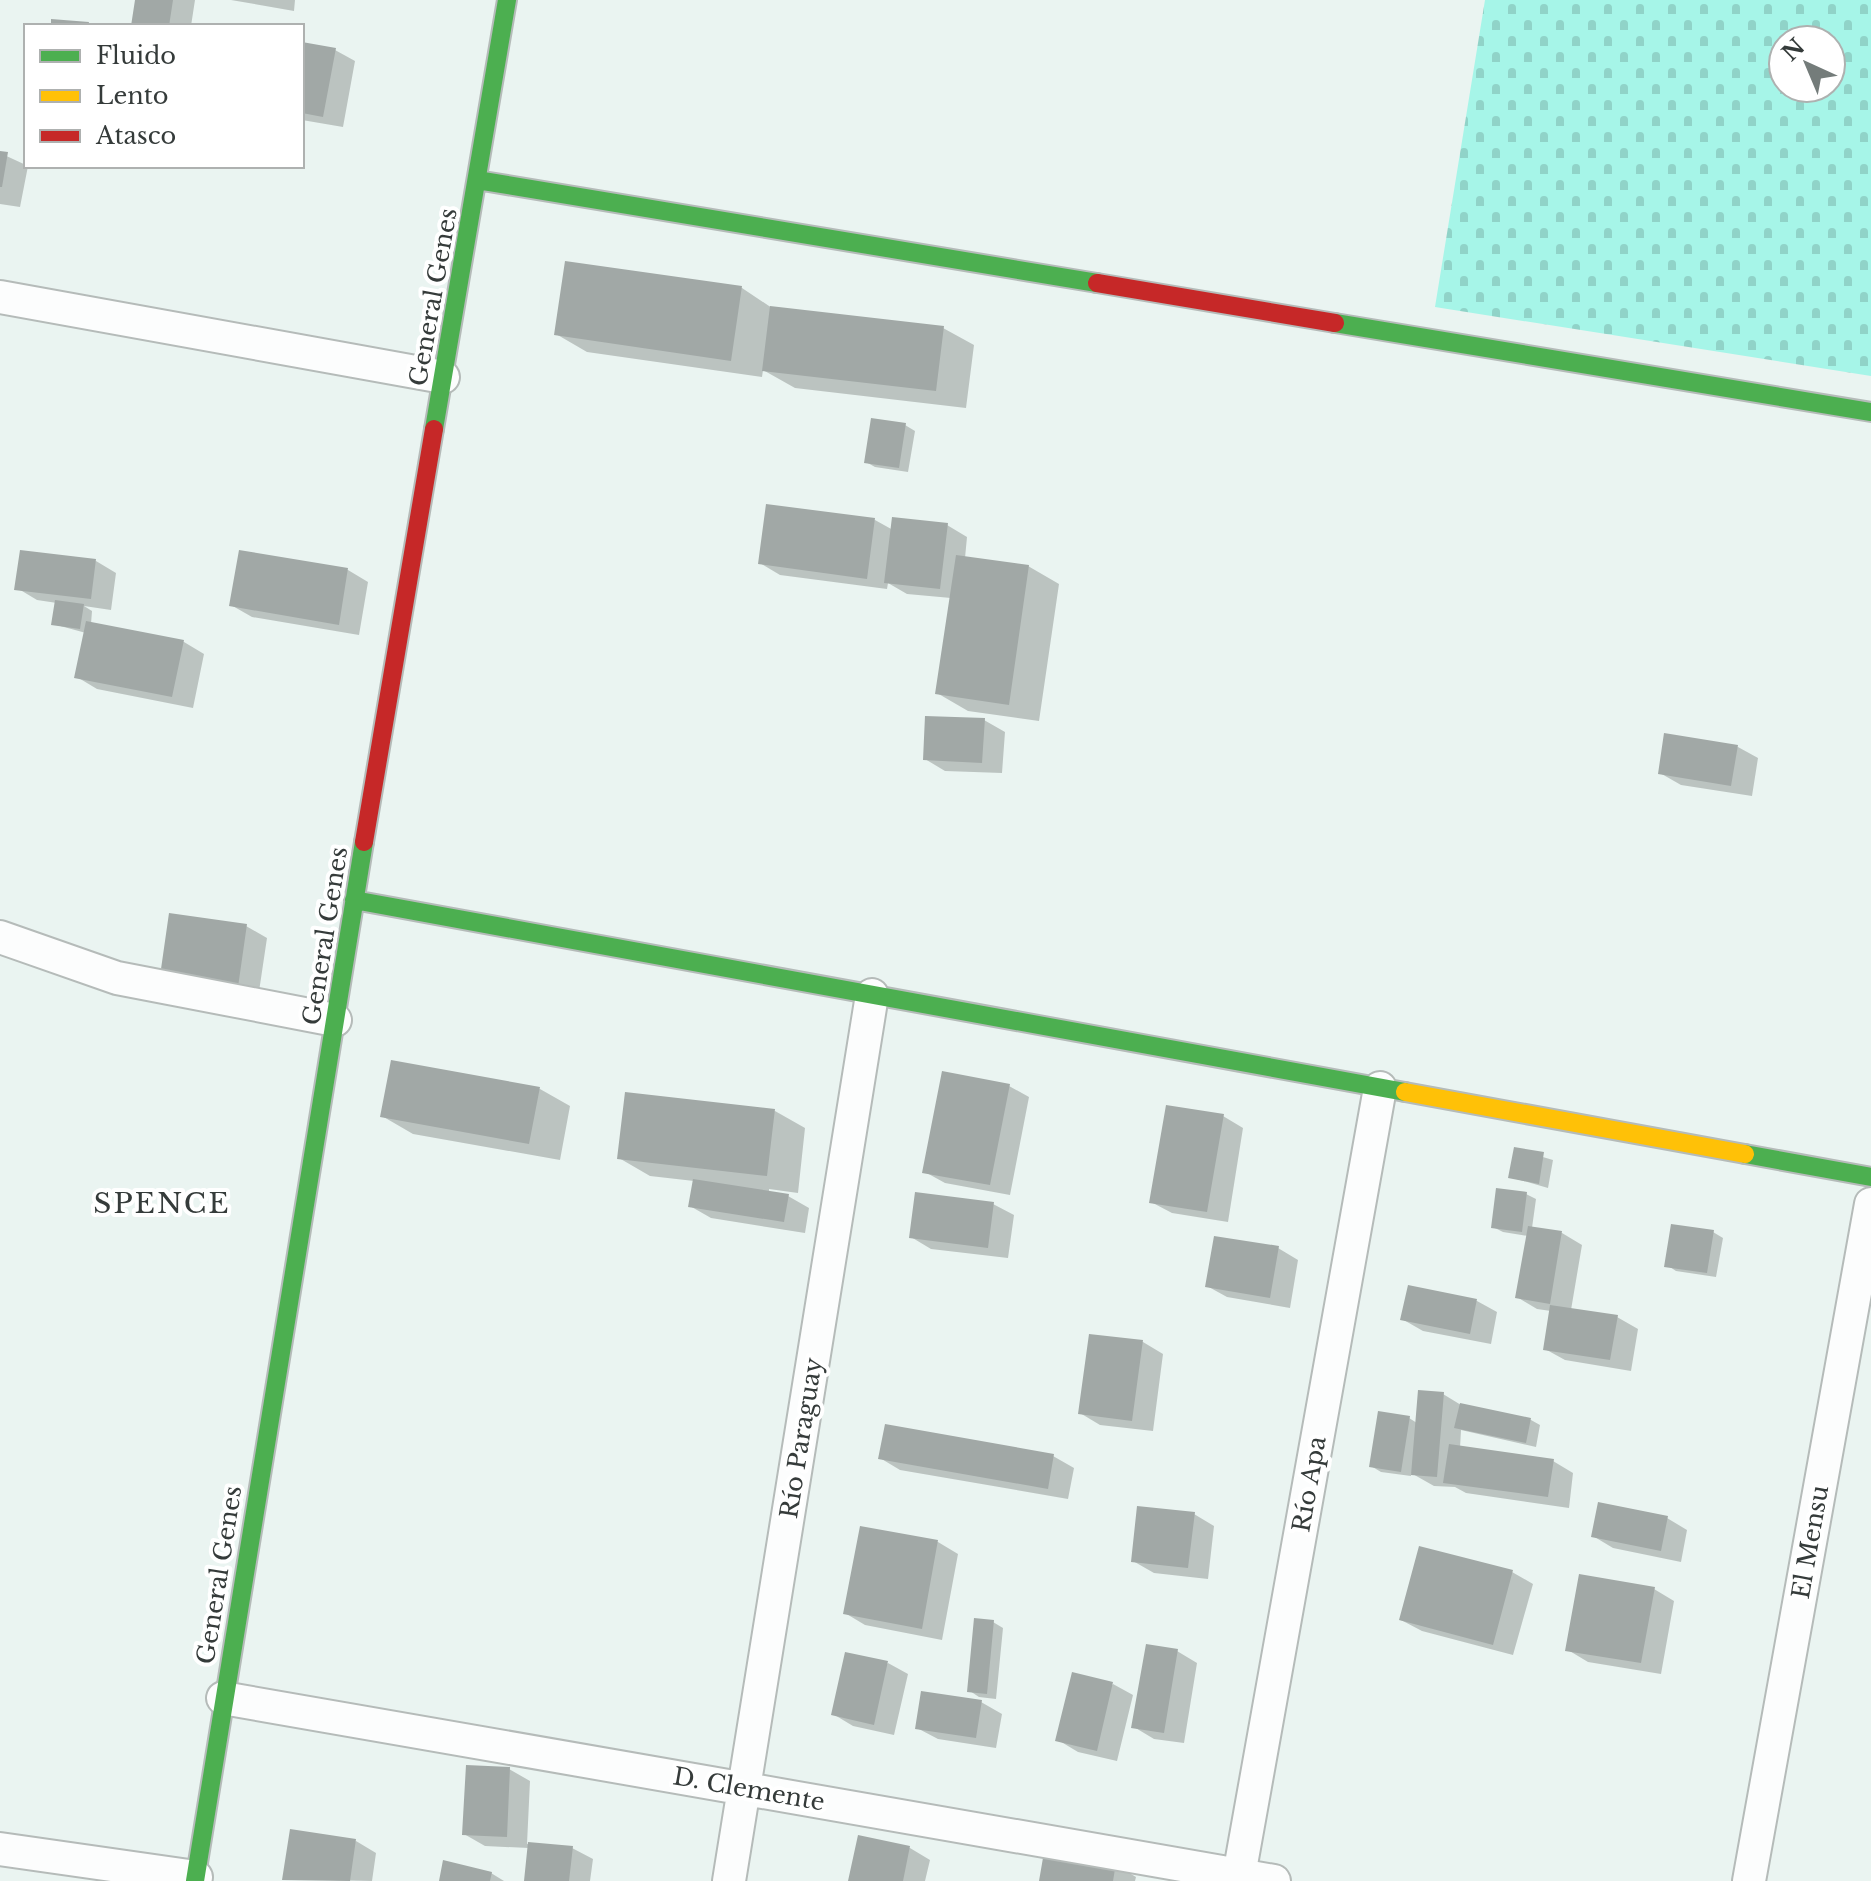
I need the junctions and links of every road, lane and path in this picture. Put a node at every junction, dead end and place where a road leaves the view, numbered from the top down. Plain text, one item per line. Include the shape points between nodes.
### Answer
1 (507, 0) edge
2 (477, 180) junction
3 (0, 297) edge
4 (443, 377) junction
5 (1871, 412) edge
6 (354, 900) junction
7 (0, 937) edge
8 (872, 995) junction
9 (335, 1020) junction
10 (1380, 1088) junction
11 (1871, 1177) edge
12 (1871, 1204) edge
13 (223, 1698) junction
14 (746, 1788) junction
15 (0, 1849) edge
16 (1238, 1878) edge
17 (196, 1879) edge
18 (729, 1881) edge
19 (1274, 1881) edge
20 (1749, 1881) edge

1 - 2 street, General Genes
2 - 4 street, General Genes
2 - 5 street
3 - 4 street
4 - 6 street, General Genes
6 - 8 street
6 - 9 street, General Genes
7 - 9 street via 117,978
8 - 10 street
8 - 14 street, Río Paraguay
9 - 13 street, General Genes
10 - 11 street
10 - 16 street, Río Apa
12 - 20 street, El Mensu
13 - 14 street, D. Clemente
13 - 17 street, General Genes
14 - 16 street, D. Clemente
14 - 18 street, Río Paraguay
15 - 17 street
16 - 19 street, D. Clemente

